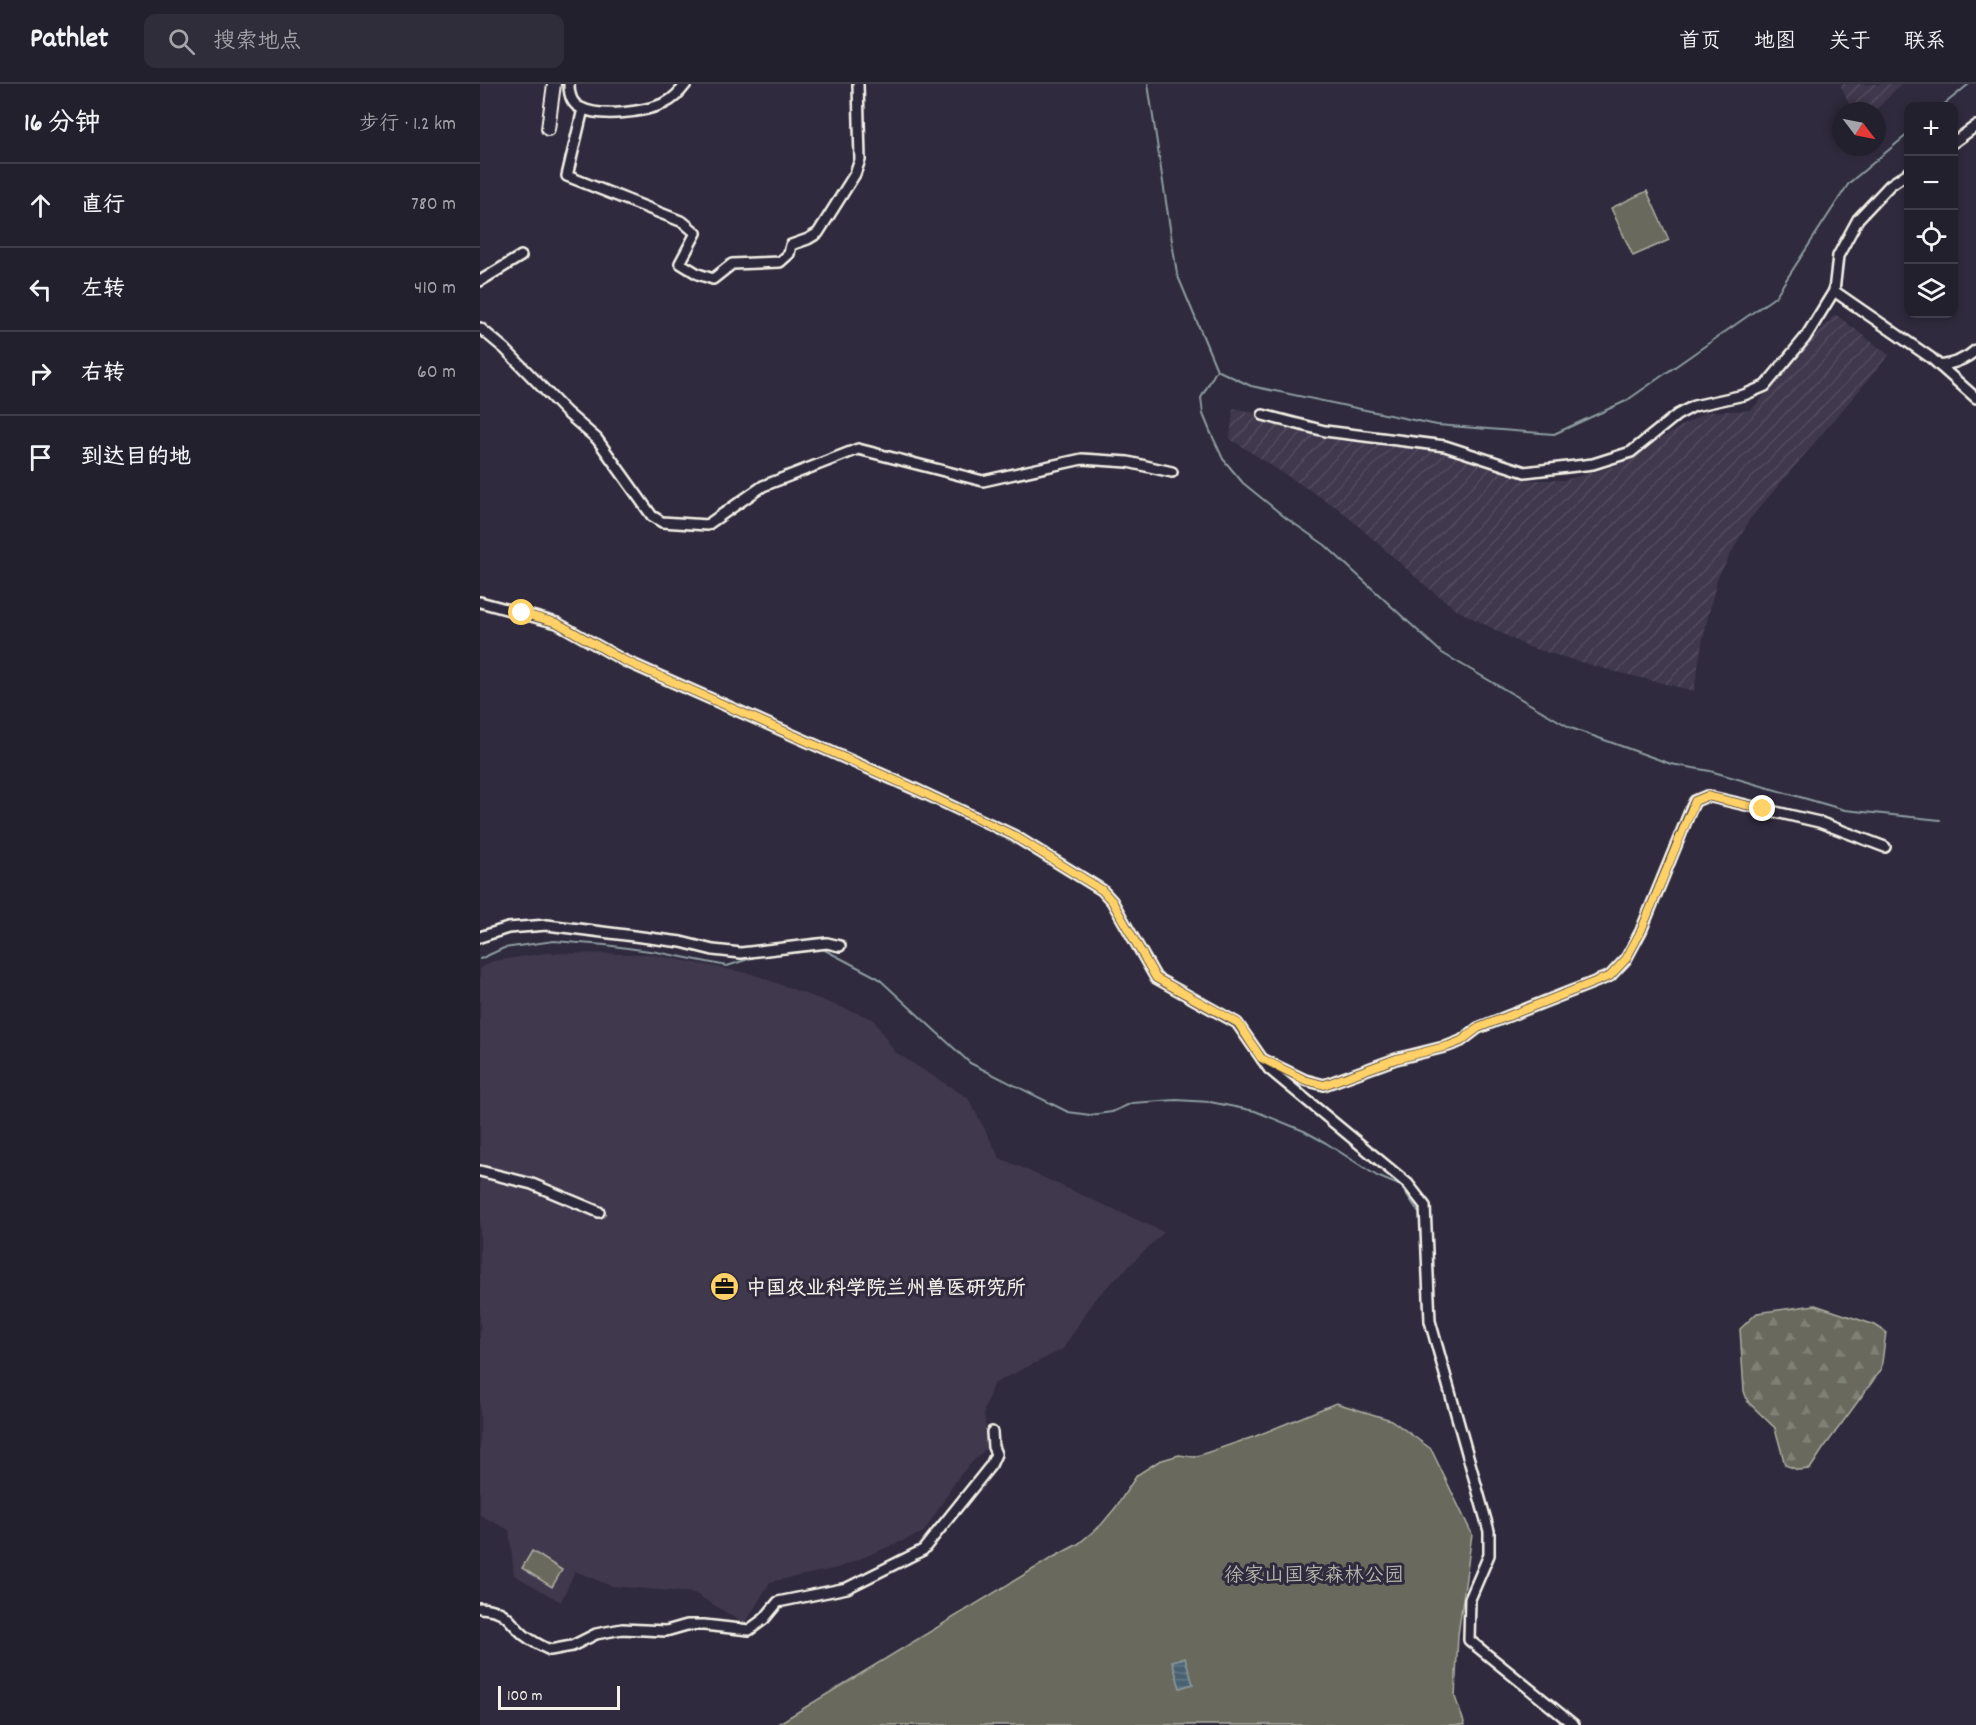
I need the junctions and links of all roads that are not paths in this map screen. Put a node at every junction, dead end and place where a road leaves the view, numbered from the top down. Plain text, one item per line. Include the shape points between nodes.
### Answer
1 (554, 84) edge
2 (568, 84) edge
3 (686, 84) edge
4 (858, 84) edge
5 (583, 109) junction
6 (1976, 126) edge
7 (548, 129) dead end
8 (1958, 139) edge
9 (1904, 176) edge
10 (520, 256) dead end
11 (480, 280) edge
12 (1834, 291) junction
13 (480, 328) edge
14 (1976, 350) edge
15 (1940, 366) junction
16 (1976, 398) edge
17 (1263, 415) dead end
18 (1172, 472) dead end
19 (480, 602) edge
20 (1885, 847) dead end
21 (480, 938) edge
22 (840, 945) dead end
23 (1261, 1058) junction
24 (480, 1171) edge
25 (599, 1212) dead end
26 (992, 1432) dead end
27 (480, 1608) edge
28 (1574, 1725) edge

1 - 7 street
2 - 5 street via 571,98
3 - 5 street via 667,103 633,113
4 - 5 street via 860,160 818,233 791,245 789,254 780,262 732,264 713,279 680,263 696,233 683,222 567,176
6 - 8 street
9 - 12 street via 1858,219 1838,256
10 - 11 street
12 - 15 street
12 - 17 street via 1805,338 1765,386 1694,406 1631,452 1593,465 1525,472 1445,446 1325,430
13 - 18 street via 597,439 652,516 662,522 707,525 763,486 858,449 983,481 1082,459 1128,462
14 - 15 street via 1969,357
15 - 16 street
19 - 23 street via 557,623 623,660 1013,835 1102,890 1156,978 1238,1023
20 - 23 street via 1819,822 1707,796 1695,801 1641,931 1626,959 1610,976 1478,1028 1448,1046 1396,1059 1324,1085
21 - 22 street via 508,928 547,925 741,953 827,943
23 - 28 street via 1269,1069 1408,1184 1425,1206 1430,1322 1489,1530 1489,1555 1470,1599 1469,1640
24 - 25 street via 532,1184
26 - 27 street via 996,1454 991,1465 923,1550 847,1588 778,1602 749,1630 704,1625 666,1631 622,1629 550,1650 523,1634 506,1614

